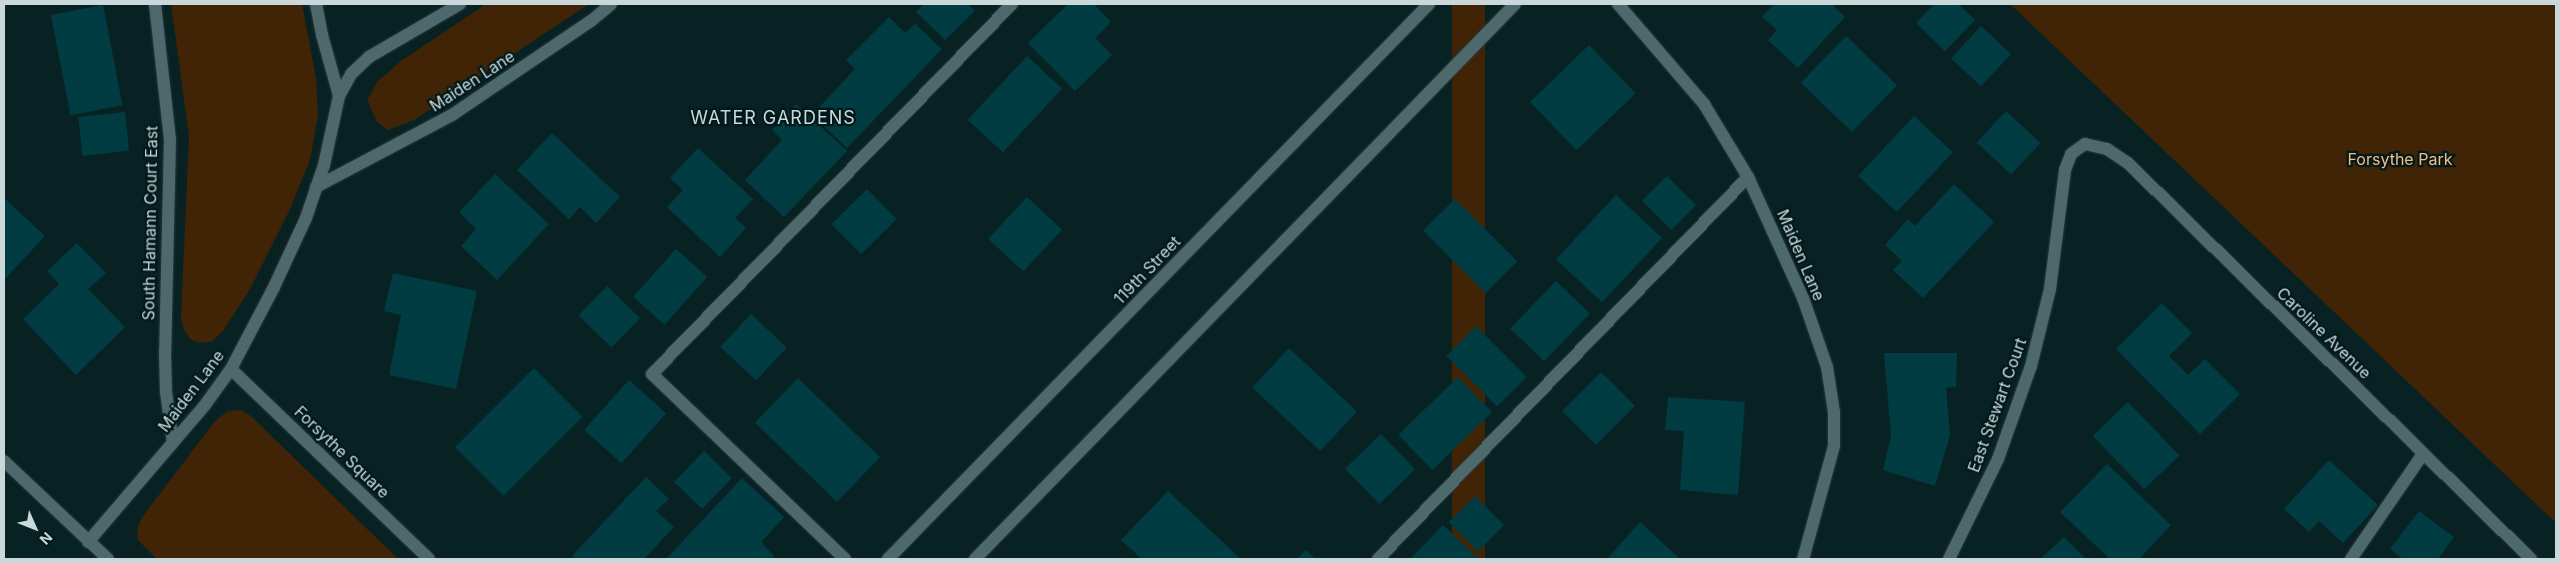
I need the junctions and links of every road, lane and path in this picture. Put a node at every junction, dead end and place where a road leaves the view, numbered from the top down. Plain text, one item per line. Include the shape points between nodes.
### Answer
1 (155, 4) edge
2 (316, 4) edge
3 (460, 4) edge
4 (610, 4) edge
5 (1012, 4) edge
6 (1429, 4) edge
7 (1515, 4) edge
8 (1618, 4) edge
9 (340, 96) junction
10 (2085, 144) joint
11 (1748, 177) junction
12 (316, 187) junction
13 (231, 369) junction
14 (173, 444) junction
15 (2424, 454) junction
16 (4, 461) edge
17 (88, 542) junction
18 (108, 559) edge
19 (430, 559) edge
20 (845, 559) edge
21 (888, 559) edge
22 (976, 559) edge
23 (1378, 559) edge
24 (1803, 559) edge
25 (1949, 559) edge
26 (2351, 559) edge
27 (2531, 559) edge

1 - 14 street, South Hamann Court East via 170,139 164,352
2 - 9 street
3 - 9 street, Maiden Lane via 369,57 351,74
4 - 12 street, Maiden Lane via 591,21 452,115
5 - 20 street via 652,374
6 - 21 street, 119th Street
7 - 22 street
8 - 11 street, Maiden Lane via 1704,104
9 - 12 street, Maiden Lane
10 - 15 street, Caroline Avenue via 2107,149 2128,163
10 - 25 street, East Stewart Court via 2071,154 2065,170 2050,289 2031,366 1998,459
11 - 23 street
11 - 24 street, Maiden Lane via 1803,298 1828,376 1834,412 1834,446
12 - 13 street, Maiden Lane via 306,218 274,287
13 - 14 street, Maiden Lane
13 - 19 street, Forsythe Square
14 - 17 street, Maiden Lane
15 - 26 street
15 - 27 street, Caroline Avenue
16 - 17 street
17 - 18 street

